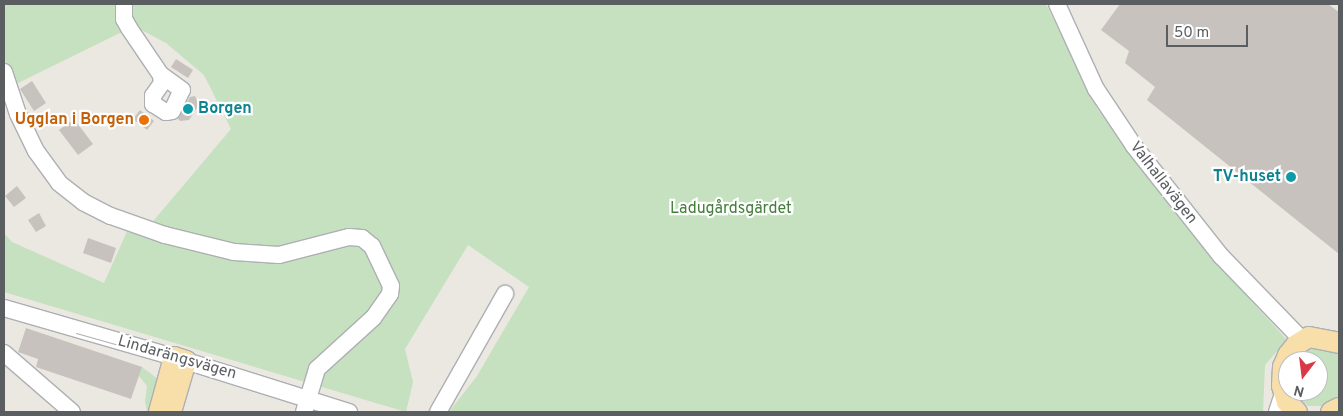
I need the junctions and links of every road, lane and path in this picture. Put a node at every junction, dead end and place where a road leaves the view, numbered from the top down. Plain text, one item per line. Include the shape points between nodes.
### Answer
1 (124, 4) edge
2 (1057, 4) edge
3 (4, 72) edge
4 (162, 75) dead end
5 (505, 294) dead end
6 (4, 308) edge
7 (1336, 338) edge
8 (1302, 340) junction
9 (1293, 351) edge
10 (4, 353) edge
11 (180, 359) junction
12 (1289, 401) edge
13 (306, 406) edge
14 (1339, 408) edge
15 (72, 412) edge
16 (159, 412) edge
17 (171, 412) edge
18 (349, 412) edge
19 (438, 412) edge
20 (1297, 412) edge
21 (1331, 412) edge

1 - 4 street via 124,18 129,28
2 - 8 street, Valhallavägen via 1096,89 1134,146 1221,256
3 - 13 street via 33,144 59,183 84,202 111,216 204,247 259,255 306,250 349,237 362,238 372,246 391,286 390,294 373,318 318,369
5 - 19 street
6 - 11 street, Lindarängsvägen
7 - 8 main road via 1318,336
8 - 9 main road
10 - 15 street
11 - 13 street, Lindarängsvägen
11 - 16 main road
11 - 17 main road
12 - 20 main road
13 - 18 street, Lindarängsvägen
14 - 21 main road

